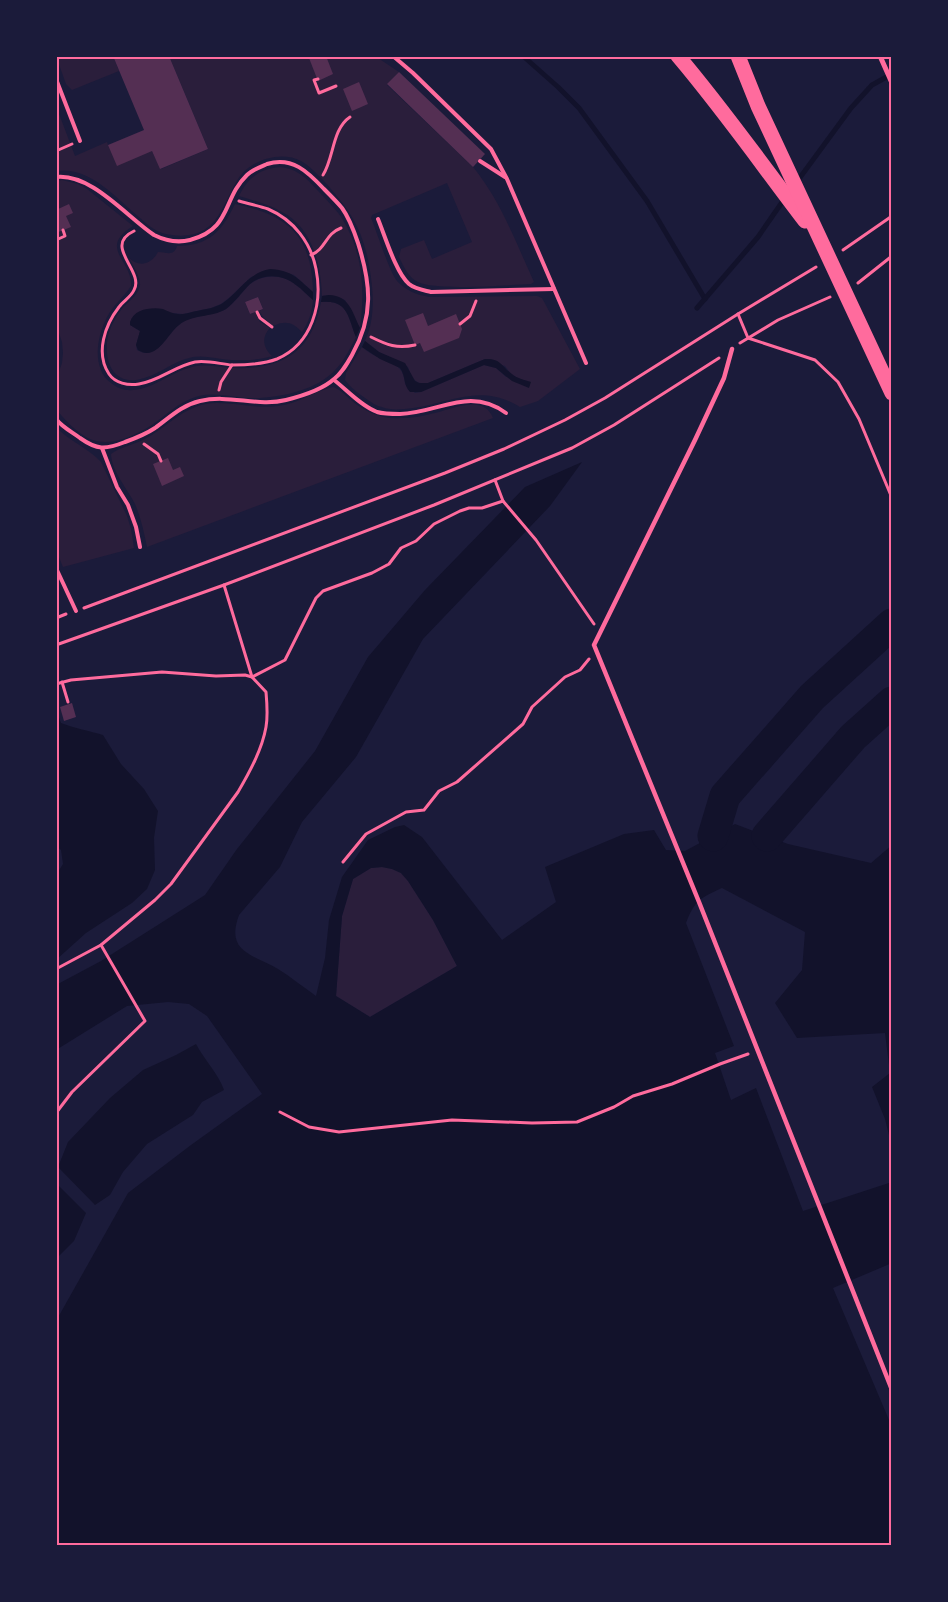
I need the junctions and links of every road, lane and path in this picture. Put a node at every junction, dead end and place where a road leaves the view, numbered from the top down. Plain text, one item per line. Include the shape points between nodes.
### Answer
1 (393, 56) edge
2 (678, 56) edge
3 (738, 56) edge
4 (881, 59) edge
5 (318, 78) dead end
6 (56, 80) edge
7 (892, 83) edge
8 (336, 86) dead end
9 (350, 117) dead end
10 (80, 141) joint
11 (56, 151) edge
12 (480, 161) dead end
13 (56, 177) edge
14 (507, 179) junction
15 (318, 182) junction
16 (231, 199) junction
17 (892, 216) edge
18 (378, 219) dead end
19 (351, 224) junction
20 (142, 227) junction
21 (64, 230) dead end
22 (56, 240) edge
23 (823, 244) junction
24 (311, 254) junction
25 (835, 255) dead end
26 (892, 256) edge
27 (819, 265) dead end
28 (854, 285) dead end
29 (554, 289) junction
30 (479, 291) junction
31 (836, 294) dead end
32 (257, 312) dead end
33 (738, 314) junction
34 (460, 324) dead end
35 (272, 327) dead end
36 (363, 333) junction
37 (748, 338) junction
38 (293, 343) dead end
39 (415, 345) dead end
40 (295, 348) junction
41 (732, 350) junction
42 (586, 363) dead end
43 (233, 365) junction
44 (334, 380) junction
45 (892, 393) edge
46 (218, 399) junction
47 (506, 413) dead end
48 (56, 419) edge
49 (141, 436) junction
50 (102, 448) junction
51 (161, 460) dead end
52 (495, 480) junction
53 (892, 498) edge
54 (502, 501) junction
55 (140, 547) dead end
56 (56, 568) edge
57 (224, 586) junction
58 (76, 611) joint
59 (600, 633) junction
60 (56, 645) edge
61 (596, 651) junction
62 (252, 677) junction
63 (62, 682) junction
64 (56, 684) edge
65 (68, 702) dead end
66 (342, 862) dead end
67 (101, 945) junction
68 (56, 969) edge
69 (758, 1051) junction
70 (280, 1112) dead end
71 (56, 1113) edge
72 (892, 1390) edge

1 - 14 lane via 491,149
2 - 23 highway
3 - 23 highway
4 - 7 street
5 - 8 path via 314,80 319,93
6 - 10 lane
9 - 15 path via 341,126 327,168
10 - 11 path
12 - 14 lane
13 - 20 lane via 66,176 90,184
14 - 29 lane
15 - 16 lane via 302,167 274,162 248,174
15 - 19 lane via 342,208
16 - 20 lane via 216,226 199,238 164,240
16 - 24 path via 280,215 300,233
17 - 25 path
18 - 30 lane via 401,275 409,284 431,292
19 - 24 path via 335,230 322,249
19 - 36 lane via 368,284
20 - 43 path via 130,232 122,245 136,283 135,290 119,307 106,330 102,356 110,377 129,385 141,384 198,361
21 - 22 path via 65,236
23 - 45 highway
24 - 40 path via 318,283 316,308 309,329
26 - 28 path
27 - 33 path
29 - 30 lane
29 - 42 lane
30 - 34 path via 470,316
31 - 37 path via 778,320
32 - 35 path
33 - 37 path
33 - 58 path via 605,398 504,449
36 - 39 path via 395,347
36 - 44 lane
37 - 41 path
37 - 53 path via 815,360 838,382 859,419
38 - 40 path
40 - 43 path via 276,360
41 - 52 path via 614,425 572,448
41 - 59 street via 724,378 704,423
43 - 46 path via 221,382
44 - 46 lane via 303,395 274,402
44 - 47 lane via 368,407 387,414 420,412 469,400 488,402
46 - 49 lane via 198,401 184,407
48 - 50 lane via 90,445
49 - 50 lane via 111,448
49 - 51 path via 143,443
50 - 55 lane via 130,510
52 - 54 path
52 - 57 path
54 - 59 path via 536,540
54 - 62 path via 460,511 434,524 416,541 401,548 389,564 323,591 316,598 285,660
56 - 58 lane
57 - 60 path
57 - 62 path
59 - 61 street via 594,644
61 - 66 path via 580,670 564,677 532,707 523,724 457,782 440,790 424,810 406,812 366,834
61 - 69 street
62 - 63 path via 162,672
62 - 67 path via 266,692 267,711 266,728 247,777 171,884
63 - 64 path
63 - 65 path
67 - 68 path
67 - 71 path via 145,1021 72,1092
69 - 70 path via 633,1096 577,1122 452,1120 339,1132 309,1127
69 - 72 street

